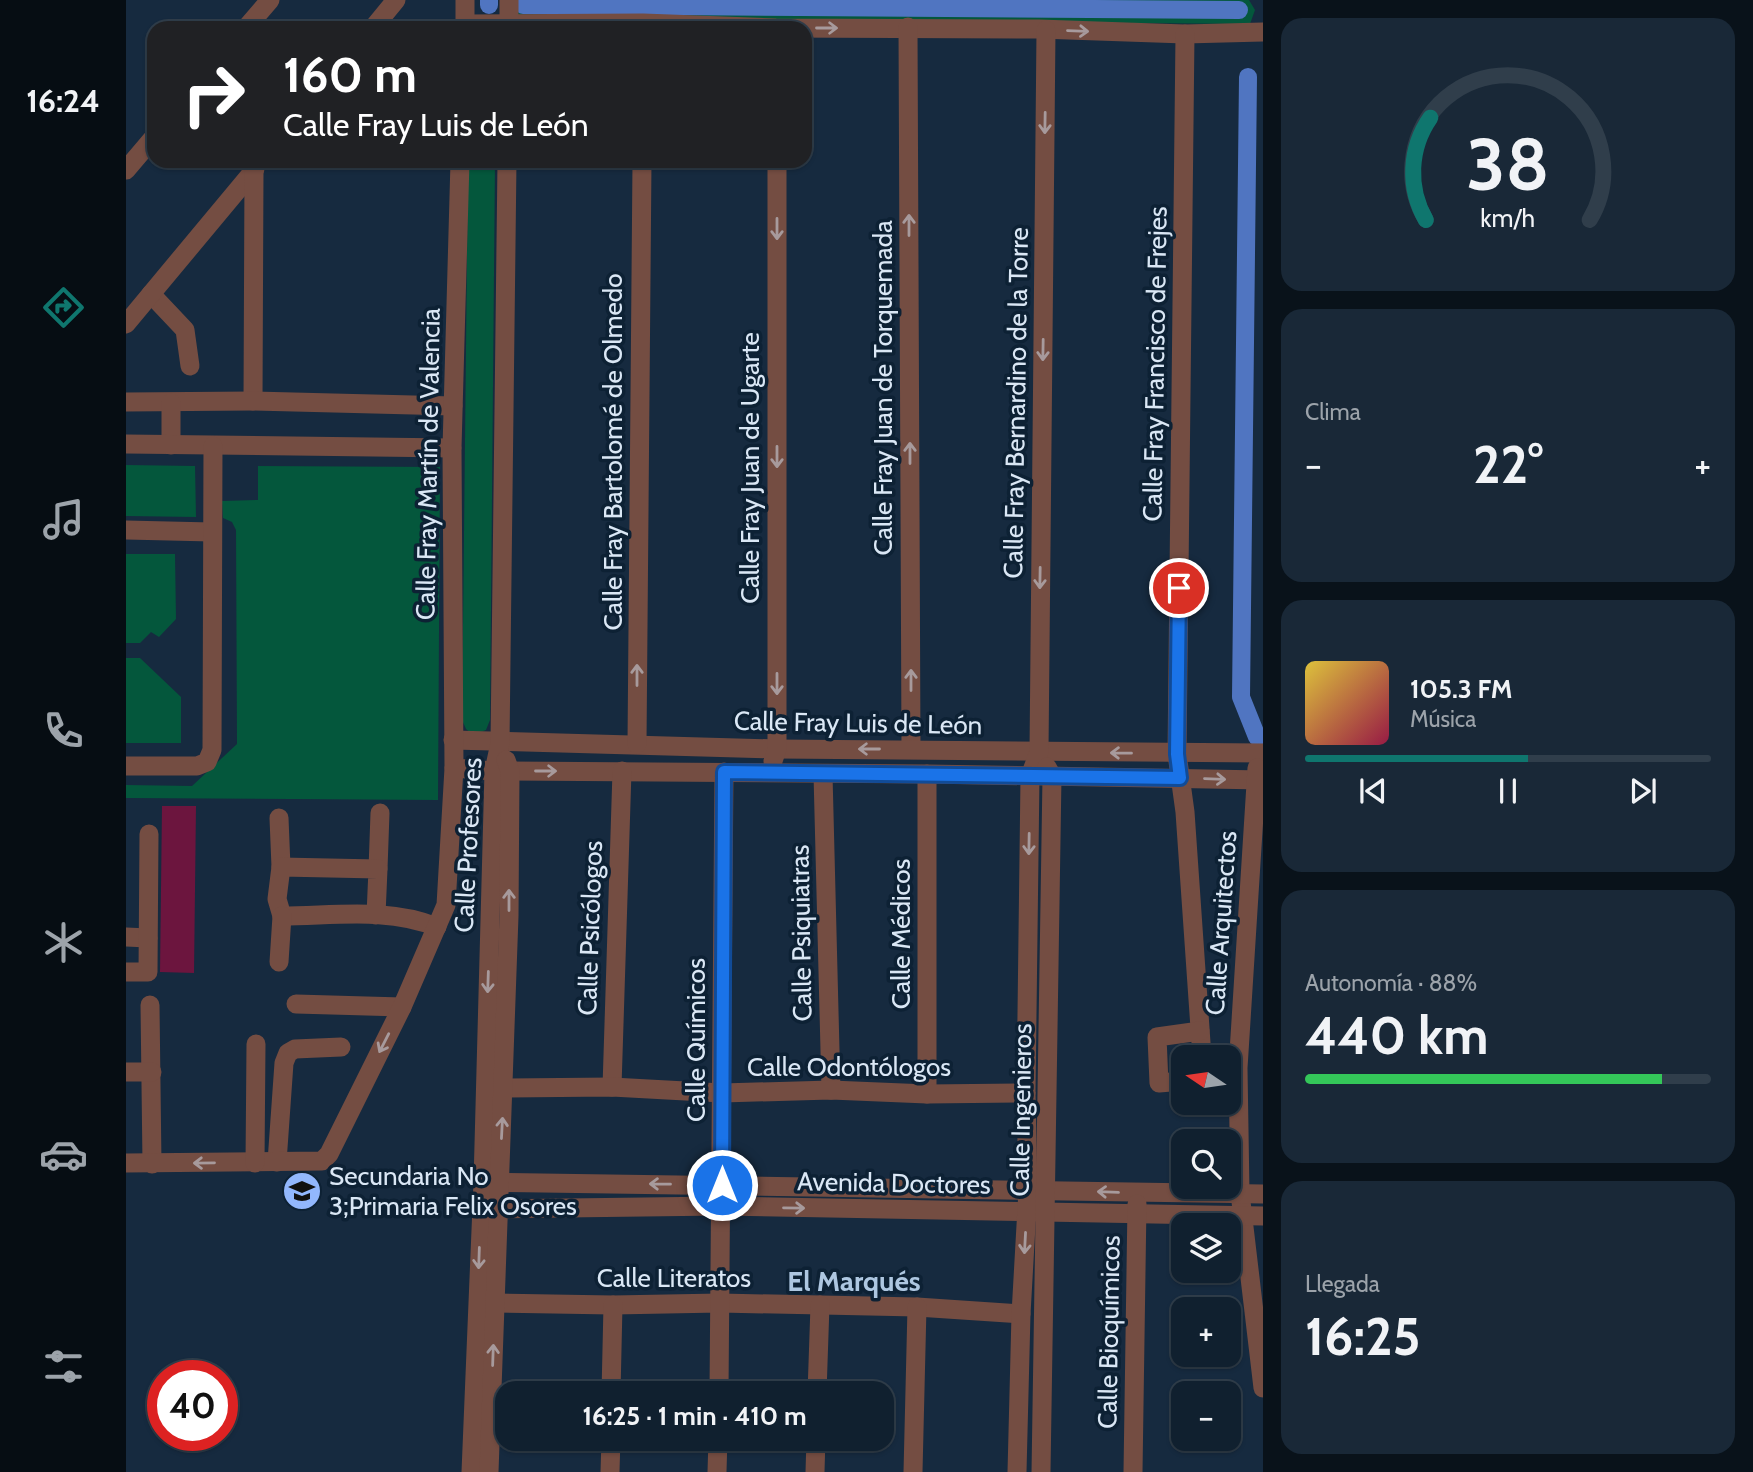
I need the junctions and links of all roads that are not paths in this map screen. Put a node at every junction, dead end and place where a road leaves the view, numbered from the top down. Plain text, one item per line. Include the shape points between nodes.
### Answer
1 (270, 0) edge
2 (396, 0) edge
3 (465, 0) edge
4 (509, 0) edge
5 (252, 21) edge
6 (379, 21) edge
7 (465, 21) edge
8 (509, 21) edge
9 (908, 27) junction
10 (812, 28) edge
11 (1046, 30) junction
12 (1263, 32) edge
13 (1185, 34) junction
14 (147, 144) edge
15 (128, 163) edge
16 (256, 168) edge
17 (258, 168) edge
18 (460, 168) edge
19 (507, 168) edge
20 (642, 168) edge
21 (776, 168) edge
22 (151, 294) junction
23 (126, 324) edge
24 (190, 366) dead end
25 (453, 400) junction
26 (253, 401) junction
27 (126, 402) edge
28 (171, 403) junction
29 (126, 444) edge
30 (171, 446) junction
31 (213, 446) junction
32 (452, 448) junction
33 (126, 530) edge
34 (212, 532) junction
35 (453, 740) junction
36 (500, 743) junction
37 (637, 744) junction
38 (777, 749) junction
39 (911, 749) junction
40 (1039, 752) junction
41 (1261, 753) edge
42 (1177, 754) junction
43 (126, 766) edge
44 (454, 768) junction
45 (502, 771) junction
46 (622, 771) junction
47 (724, 772) junction
48 (769, 773) junction
49 (823, 774) junction
50 (927, 774) junction
51 (1030, 776) junction
52 (1052, 776) junction
53 (1180, 778) junction
54 (1260, 780) edge
55 (380, 813) dead end
56 (279, 818) dead end
57 (149, 834) dead end
58 (281, 867) junction
59 (378, 869) junction
60 (376, 915) junction
61 (282, 916) junction
62 (437, 927) junction
63 (126, 937) edge
64 (148, 938) junction
65 (279, 962) dead end
66 (126, 972) edge
67 (296, 1004) dead end
68 (150, 1006) dead end
69 (402, 1007) junction
70 (1200, 1031) junction
71 (256, 1044) dead end
72 (1201, 1045) edge
73 (341, 1046) dead end
74 (126, 1072) edge
75 (152, 1072) junction
76 (1171, 1082) edge
77 (612, 1087) junction
78 (504, 1088) junction
79 (831, 1090) junction
80 (722, 1093) junction
81 (1026, 1093) junction
82 (927, 1094) junction
83 (277, 1162) junction
84 (126, 1163) edge
85 (255, 1163) junction
86 (152, 1164) junction
87 (491, 1182) junction
88 (722, 1185) junction
89 (1037, 1189) junction
90 (1138, 1193) junction
91 (1251, 1193) edge
92 (721, 1206) junction
93 (490, 1208) junction
94 (1036, 1213) junction
95 (1137, 1215) junction
96 (1253, 1215) edge
97 (495, 1303) junction
98 (720, 1303) junction
99 (613, 1305) junction
100 (820, 1305) junction
101 (917, 1307) junction
102 (1021, 1314) junction
103 (611, 1381) edge
104 (719, 1381) edge
105 (817, 1381) edge
106 (1263, 1388) edge
107 (611, 1451) edge
108 (718, 1451) edge
109 (816, 1451) edge
110 (471, 1472) edge
111 (489, 1472) edge
112 (610, 1472) edge
113 (717, 1472) edge
114 (815, 1472) edge
115 (913, 1472) edge
116 (1017, 1472) edge
117 (1041, 1472) edge
118 (1133, 1472) edge

1 - 5 street
2 - 6 street
3 - 7 street
4 - 8 street
10 -> 9 street
9 - 11 street
39 -> 9 street, Calle Fray Juan de Torquemada
11 -> 13 street
11 -> 40 street, Calle Fray Bernardino de la Torre
12 - 13 street
13 - 42 street, Calle Fray Francisco de Frejes
14 - 15 street
16 - 22 street
17 - 26 street
18 - 25 street, Calle Fray Martín de Valencia
19 - 36 street
37 -> 20 street, Calle Fray Bartolomé de Olmedo
21 -> 38 street, Calle Fray Juan de Ugarte
22 - 23 street
22 - 24 street via 185,330
25 - 26 street
25 - 32 street, Calle Fray Martín de Valencia
26 - 28 street
27 - 28 street
28 - 30 street
29 - 30 street
30 - 31 street
31 - 32 street
31 - 34 street
32 - 35 street, Calle Fray Martín de Valencia
33 - 34 street
34 - 43 street via 212,750 207,762 197,766
35 - 36 street, Calle Fray Luis de León
35 - 44 street, Calle Fray Martín de Valencia
36 - 37 street, Calle Fray Luis de León
36 - 45 street, Calle Profesores
37 - 38 street, Calle Fray Luis de León
39 -> 38 street, Calle Fray Luis de León
38 - 48 street, Calle Fray Juan de Ugarte
39 - 40 street, Calle Fray Luis de León
42 -> 40 street, Calle Fray Luis de León
40 - 51 street, Calle Fray Bernardino de la Torre
40 - 52 street, Calle Ingenieros
41 - 42 street, Calle Fray Luis de León
41 - 54 street, Calle Arquitectos
42 - 53 street, Calle Fray Francisco de Frejes
44 - 45 street, Calle Fray Luis de León
44 - 62 street, Calle Fray Martín de Valencia via 446,905
45 -> 46 street, Calle Fray Luis de León
78 -> 45 street, Calle Profesores via 509,916
45 -> 87 street, Calle Profesores
46 - 47 street, Calle Fray Luis de León
46 - 77 street, Calle Psicólogos
47 - 48 street, Calle Fray Luis de León
47 - 80 street, Calle Químicos
48 - 49 street, Calle Fray Luis de León
49 - 50 street, Calle Fray Luis de León
49 - 79 street, Calle Psiquiatras
50 - 51 street, Calle Fray Luis de León
50 - 82 street, Calle Médicos
51 - 52 street, Calle Fray Luis de León
51 -> 81 street, Calle Ingenieros
52 - 53 street, Calle Fray Luis de León
52 - 89 street, Calle Ingenieros
53 -> 54 street, Calle Fray Luis de León
53 - 70 street, Calle Fray Francisco de Frejes
54 - 91 street, Calle Arquitectos via 1238,1068
55 - 59 street
56 - 58 street
57 - 64 street
58 - 59 street
58 - 61 street via 277,899
59 - 60 street
60 - 61 street
60 - 62 street via 410,917
61 - 65 street
62 - 69 street, Calle Fray Martín de Valencia
63 - 64 street
64 - 66 street via 148,972
67 - 69 street
68 - 75 street
69 -> 83 street, Calle Fray Martín de Valencia via 329,1154 323,1161
70 - 72 street, Calle Fray Francisco de Frejes
70 - 76 street via 1157,1037 1159,1083
71 - 85 street
73 - 83 street via 288,1053
74 - 75 street
75 - 86 street
77 - 78 street, Calle Odontólogos
77 - 80 street, Calle Odontólogos
87 -> 78 street, Calle Profesores
79 - 80 street, Calle Odontólogos
79 - 82 street, Calle Odontólogos
80 - 88 street, Calle Químicos
81 - 82 street, Calle Odontólogos
81 - 89 street, Calle Ingenieros
83 - 85 street, Calle Fray Martín de Valencia
84 - 86 street, Calle Fray Martín de Valencia
85 -> 86 street, Calle Fray Martín de Valencia
88 -> 87 street, Avenida Doctores
87 - 93 street, Calle Profesores
88 - 89 street, Avenida Doctores
88 - 92 street, Calle Químicos
90 -> 89 street, Avenida Doctores
89 - 94 street, Calle Ingenieros
90 - 91 street, Avenida Doctores
90 - 95 street, Calle Bioquímicos
91 - 96 street, Calle Arquitectos
92 - 93 street, Avenida Doctores
92 -> 94 street, Avenida Doctores
92 - 98 street, Calle Químicos
93 - 97 street, Calle Profesores
93 -> 110 street, Calle Profesores
94 - 95 street, Avenida Doctores
94 -> 102 street, Calle Ingenieros
94 - 117 street, Calle Ingenieros
95 - 96 street, Avenida Doctores
95 - 118 street, Calle Bioquímicos
96 - 106 street, Calle Arquitectos
97 - 99 street, Calle Literatos
111 -> 97 street, Calle Profesores
98 - 99 street, Calle Literatos
98 - 100 street, Calle Literatos
98 - 104 street, Calle Químicos
99 - 103 street
100 - 101 street, Calle Literatos
100 - 105 street
101 - 102 street, Calle Literatos
101 - 115 street
102 - 116 street, Calle Ingenieros
107 - 112 street
108 - 113 street
109 - 114 street

